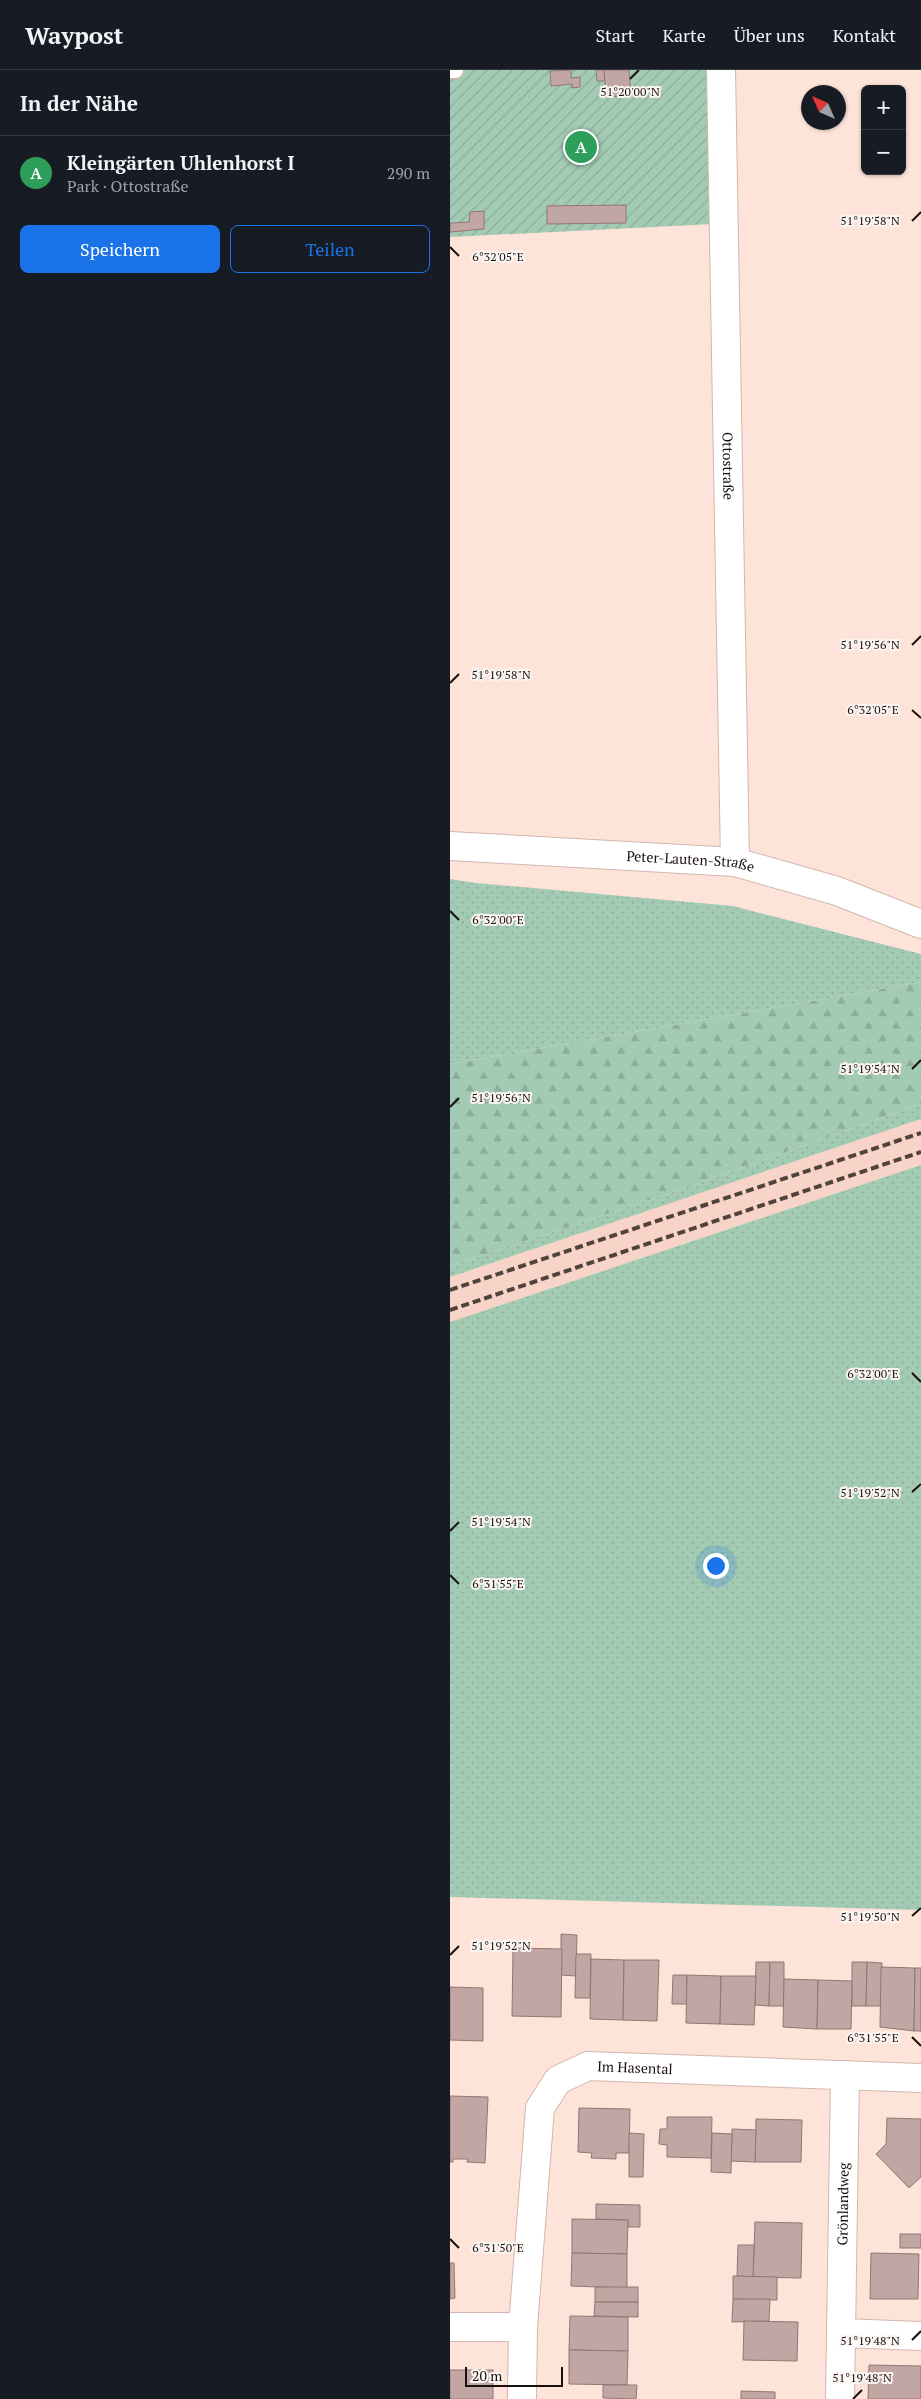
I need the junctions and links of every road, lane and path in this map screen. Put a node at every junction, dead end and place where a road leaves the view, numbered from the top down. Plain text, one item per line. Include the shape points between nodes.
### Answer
1 (450, 70) edge
2 (455, 70) edge
3 (715, 72) edge
4 (450, 846) edge
5 (735, 862) junction
6 (921, 924) edge
7 (845, 2076) junction
8 (921, 2078) edge
9 (450, 2327) edge
10 (523, 2327) junction
11 (842, 2333) junction
12 (921, 2336) edge
13 (522, 2399) edge
14 (840, 2399) edge

1 - 2 lane
3 - 5 street, Ottostraße
4 - 5 street, Peter-Lauten-Straße
5 - 6 street, Peter-Lauten-Straße via 837,891
7 - 8 street, Im Hasental
7 - 10 street, Im Hasental via 588,2066 558,2080 540,2108
7 - 11 street, Grönlandweg
9 - 10 street
10 - 13 street, Im Hasental
11 - 12 street
11 - 14 street, Grönlandweg

